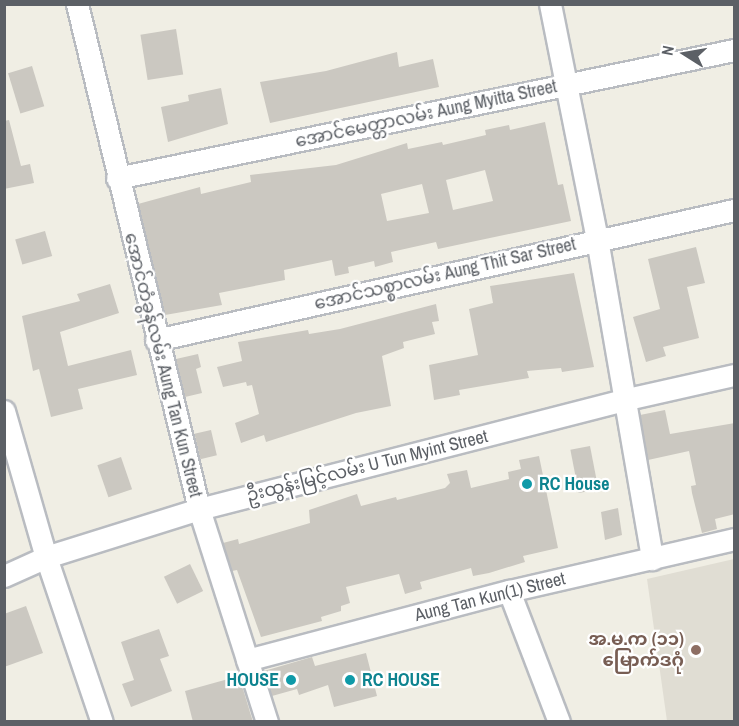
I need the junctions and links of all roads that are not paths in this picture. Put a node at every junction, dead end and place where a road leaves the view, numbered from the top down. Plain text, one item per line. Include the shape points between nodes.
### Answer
1 (77, 4) edge
2 (550, 4) edge
3 (735, 50) edge
4 (567, 86) junction
5 (117, 178) junction
6 (735, 210) edge
7 (597, 239) junction
8 (156, 340) junction
9 (735, 375) edge
10 (623, 400) junction
11 (4, 411) edge
12 (199, 509) junction
13 (735, 539) edge
14 (46, 556) junction
15 (652, 559) junction
16 (4, 576) edge
17 (509, 591) junction
18 (247, 660) junction
19 (102, 722) edge
20 (267, 722) edge
21 (559, 722) edge

1 - 5 street, အောင်တံခွန်လမ်း Aung Tan Kun Street
2 - 4 street
3 - 4 street, အောင်မေတ္တာလမ်း Aung Myitta Street
4 - 5 street, အောင်မေတ္တာလမ်း Aung Myitta Street
4 - 7 street
5 - 8 street, အောင်တံခွန်လမ်း Aung Tan Kun Street
6 - 7 street, အောင်သစ္စာလမ်း Aung Thit Sar Street
7 - 8 street, အောင်သစ္စာလမ်း Aung Thit Sar Street
7 - 10 street
8 - 12 street, အောင်တံခွန်လမ်း Aung Tan Kun Street
9 - 10 street, ဦးထွန်းမြင့်လမ်း U Tun Myint Street
10 - 12 street, ဦးထွန်းမြင့်လမ်း U Tun Myint Street
10 - 15 street
11 - 14 street
12 - 14 street, ဦးထွန်းမြင့်လမ်း U Tun Myint Street
12 - 18 street, အောင်တံခွန်လမ်း Aung Tan Kun Street
13 - 15 street, Aung Tan Kun(1) Street
14 - 16 street, ဦးထွန်းမြင့်လမ်း U Tun Myint Street
14 - 19 street
15 - 17 street, Aung Tan Kun(1) Street
17 - 18 street, Aung Tan Kun(1) Street
17 - 21 street
18 - 20 street, အောင်တံခွန်လမ်း Aung Tan Kun Street

